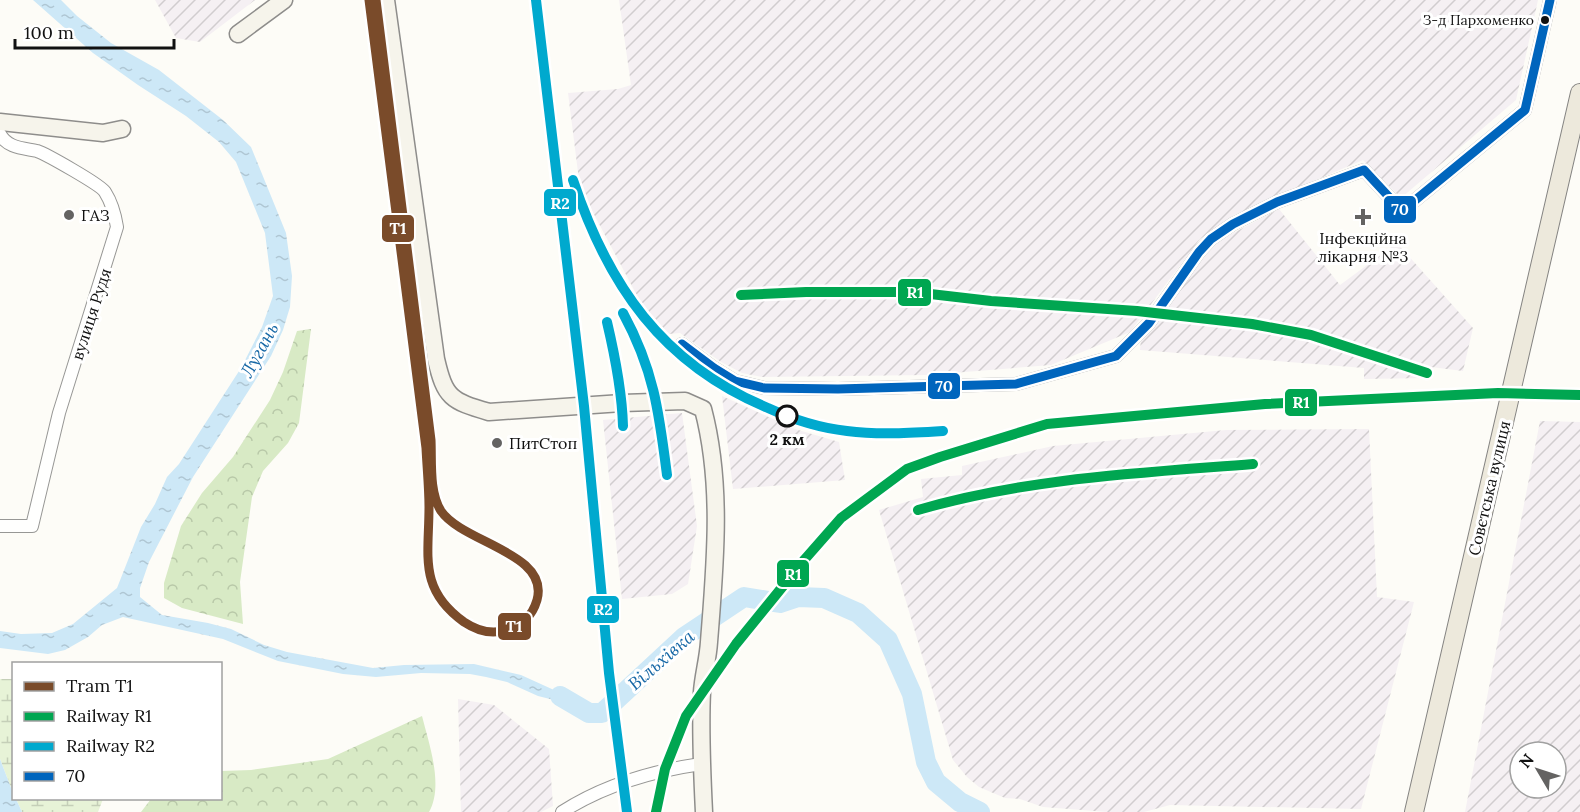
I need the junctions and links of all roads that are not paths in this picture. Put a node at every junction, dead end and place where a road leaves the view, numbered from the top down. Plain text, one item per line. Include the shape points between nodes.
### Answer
1 (284, 0) edge
2 (386, 0) edge
3 (1550, 0) edge
4 (238, 34) dead end
5 (1580, 93) edge
6 (0, 122) edge
7 (122, 129) dead end
8 (0, 134) edge
9 (682, 344) dead end
10 (0, 525) edge
11 (701, 764) junction
12 (570, 810) edge
13 (704, 812) edge
14 (1414, 812) edge

1 - 4 street
2 - 11 street via 442,386 469,407 489,412 686,401 703,409 710,435 717,501 709,645 702,691
3 - 9 street via 1525,110 1402,211 1364,170 1277,202 1233,224 1199,252 1149,324 1116,356 1016,384 764,388 735,381
5 - 14 main road, Совєтська вулиця
6 - 7 street via 103,133
8 - 10 street, вулиця Рудя via 13,146 39,152 104,189 114,208 117,227 59,413 32,526
11 - 12 street via 665,769 601,789
11 - 13 street

